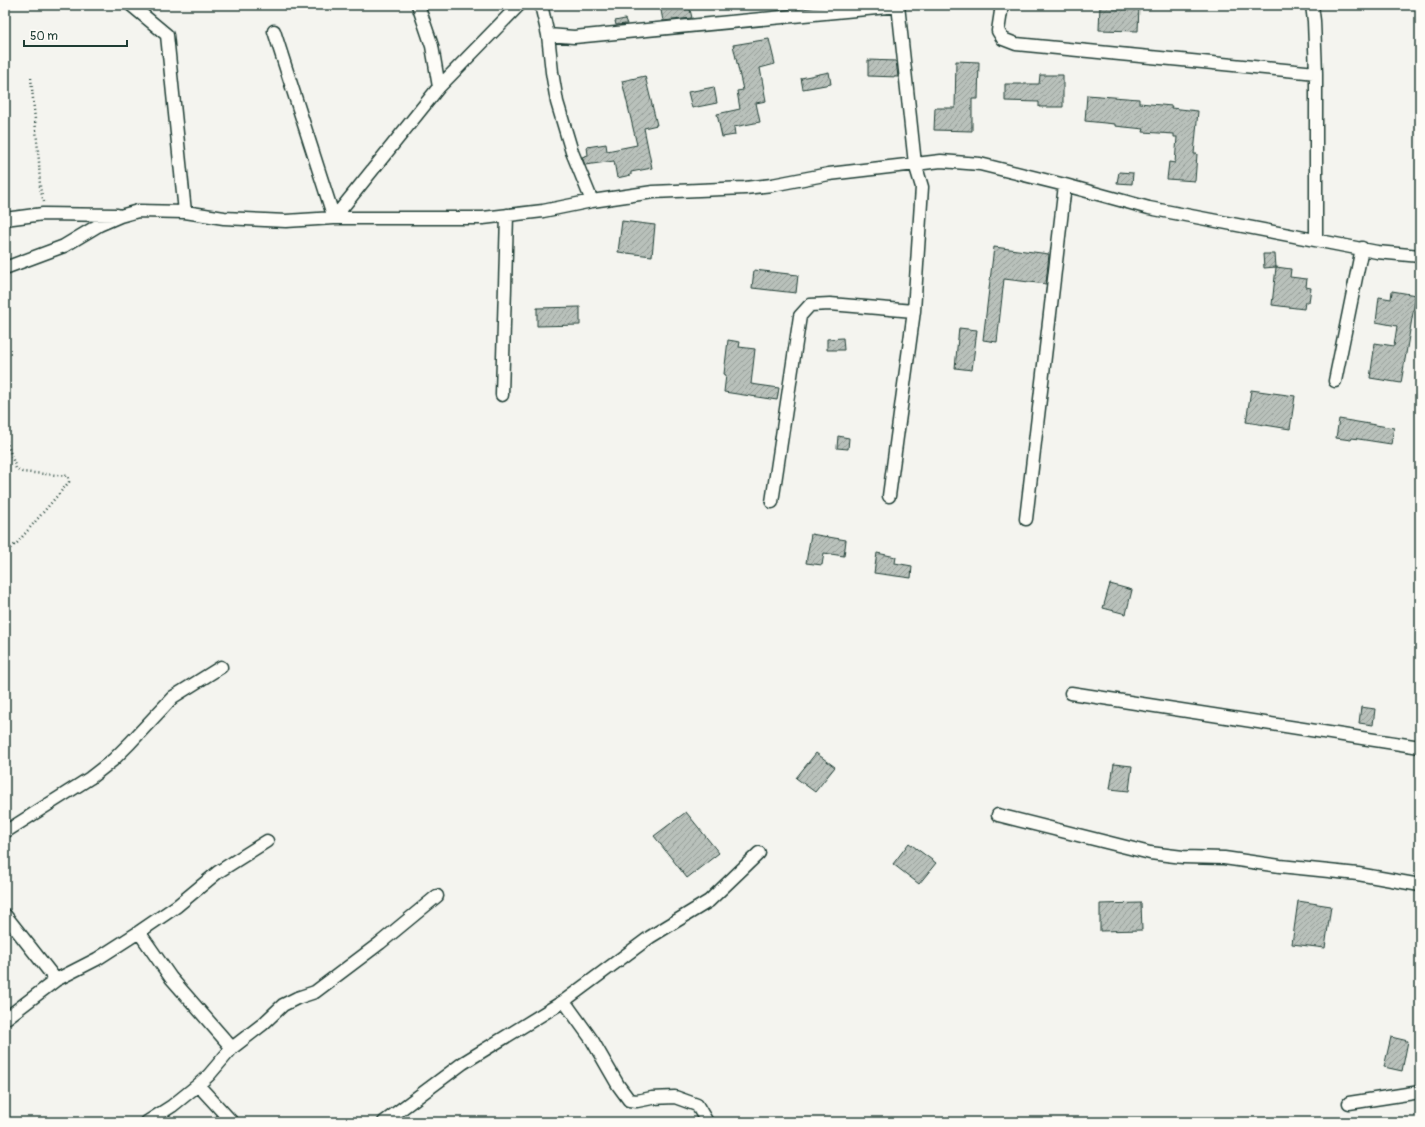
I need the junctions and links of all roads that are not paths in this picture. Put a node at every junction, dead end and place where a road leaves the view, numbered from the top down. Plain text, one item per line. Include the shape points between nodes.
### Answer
1 (131, 5) edge
2 (418, 5) edge
3 (519, 5) edge
4 (541, 5) edge
5 (1002, 5) edge
6 (1312, 5) edge
7 (898, 6) edge
8 (274, 31) dead end
9 (548, 35) junction
10 (1316, 73) junction
11 (439, 87) junction
12 (915, 164) junction
13 (1066, 185) junction
14 (592, 201) junction
15 (185, 212) junction
16 (507, 215) junction
17 (120, 216) junction
18 (334, 218) junction
19 (5, 219) edge
20 (1316, 239) junction
21 (1362, 248) junction
22 (1420, 256) edge
23 (5, 268) edge
24 (914, 311) junction
25 (1335, 381) dead end
26 (502, 395) dead end
27 (889, 496) dead end
28 (772, 502) dead end
29 (1026, 519) dead end
30 (221, 667) dead end
31 (1071, 693) dead end
32 (1420, 747) edge
33 (998, 815) dead end
34 (5, 832) edge
35 (268, 840) dead end
36 (759, 853) dead end
37 (1420, 885) edge
38 (437, 896) dead end
39 (5, 915) edge
40 (139, 932) junction
41 (56, 980) junction
42 (564, 1001) junction
43 (5, 1019) edge
44 (232, 1048) junction
45 (198, 1085) junction
46 (1420, 1092) edge
47 (1349, 1103) dead end
48 (147, 1122) edge
49 (232, 1122) edge
50 (384, 1122) edge
51 (707, 1122) edge

1 - 15 street via 167,35
2 - 11 street via 432,46
3 - 11 street
4 - 9 street
5 - 10 street via 998,31 1003,39 1016,44
6 - 10 street
7 - 9 street via 574,37
7 - 12 street
8 - 18 street
9 - 14 street via 557,102 572,152
10 - 20 street
11 - 18 street
12 - 13 street via 940,161 980,164
12 - 14 street via 828,174 772,185 653,192
12 - 24 street via 922,187
13 - 20 street via 1149,208
13 - 29 street
14 - 16 street
15 - 17 street via 138,211
15 - 18 street via 224,218 286,221
16 - 18 street via 483,218
16 - 26 street
17 - 19 street via 47,214
17 - 23 street via 64,246
20 - 21 street
21 - 22 street
21 - 25 street
24 - 27 street
24 - 28 street via 830,304 810,305 800,316
30 - 34 street via 173,697 130,744 90,778
31 - 32 street
33 - 37 street via 1150,854 1224,858 1358,874
35 - 40 street via 218,872 178,906
36 - 42 street via 709,901 650,937
38 - 44 street via 322,987 283,1005
39 - 41 street
40 - 41 street via 97,959
40 - 44 street via 171,978
41 - 43 street
42 - 50 street via 463,1063
42 - 51 street via 592,1040 629,1100 675,1097 697,1105
44 - 45 street
45 - 48 street
45 - 49 street
46 - 47 street

